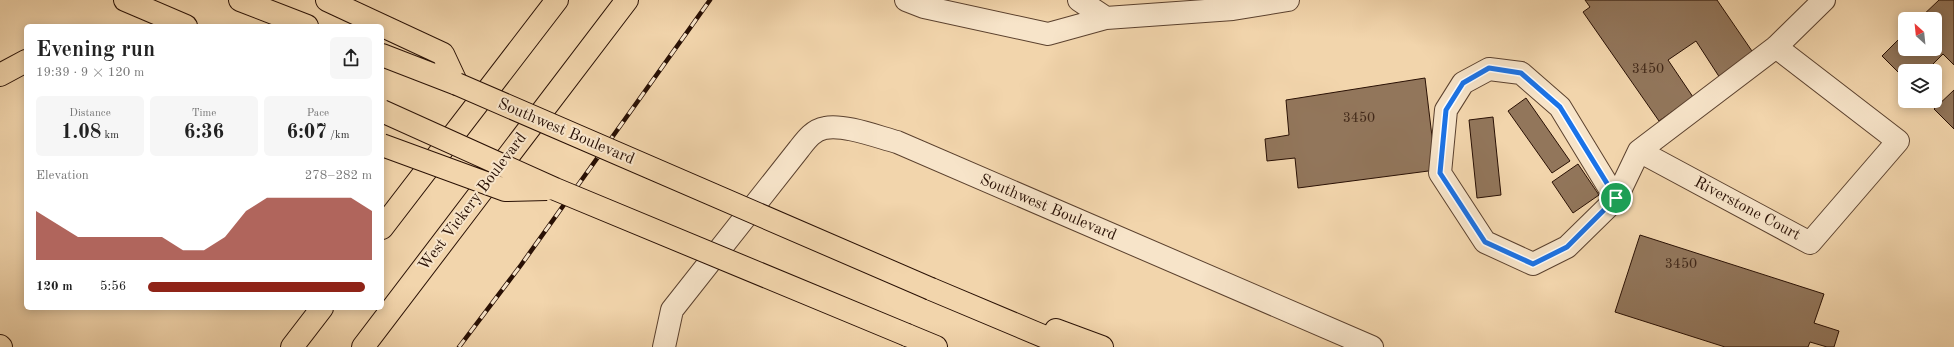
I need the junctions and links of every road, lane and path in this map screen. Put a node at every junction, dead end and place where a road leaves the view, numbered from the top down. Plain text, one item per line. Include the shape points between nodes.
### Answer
1 (125, 0) edge
2 (240, 0) edge
3 (327, 0) edge
4 (557, 0) edge
5 (627, 0) edge
6 (906, 0) edge
7 (1079, 0) edge
8 (1288, 0) edge
9 (1824, 0) edge
10 (1111, 9) edge
11 (181, 24) edge
12 (303, 24) edge
13 (378, 24) edge
14 (384, 27) edge
15 (1776, 47) junction
16 (384, 56) edge
17 (24, 62) edge
18 (0, 75) edge
19 (457, 84) junction
20 (384, 112) edge
21 (384, 146) edge
22 (1639, 151) junction
23 (555, 189) junction
24 (1616, 198) junction
25 (384, 225) edge
26 (966, 303) junction
27 (320, 310) edge
28 (912, 341) edge
29 (292, 347) edge
30 (363, 347) edge
31 (664, 347) edge
32 (936, 347) edge
33 (1069, 347) edge
34 (1102, 347) edge
35 (1372, 347) edge

1 - 11 main road
2 - 12 main road
3 - 13 main road
4 - 25 main road
5 - 30 main road, West Vickery Boulevard
6 - 10 street via 1048,34
7 - 10 street
8 - 10 street via 1234,10
9 - 15 street
14 - 19 main road via 443,54
15 - 22 street
15 - 22 street, Riverstone Court via 1898,141 1810,243
16 - 19 main road, Southwest Boulevard
17 - 18 main road
19 - 26 main road, Southwest Boulevard, bridge
20 - 23 main road, bridge
21 - 23 main road, bridge via 505,190
22 - 24 street
23 - 28 main road, bridge
24 - 24 street via 1560,107 1521,73 1489,68 1463,83 1446,110 1440,173 1485,242 1533,264 1567,247
26 - 33 main road, Southwest Boulevard
26 - 34 main road via 1028,319
27 - 29 main road
28 - 32 main road
31 - 35 street, Southwest Boulevard via 672,310 810,135 825,128 852,129 897,142

